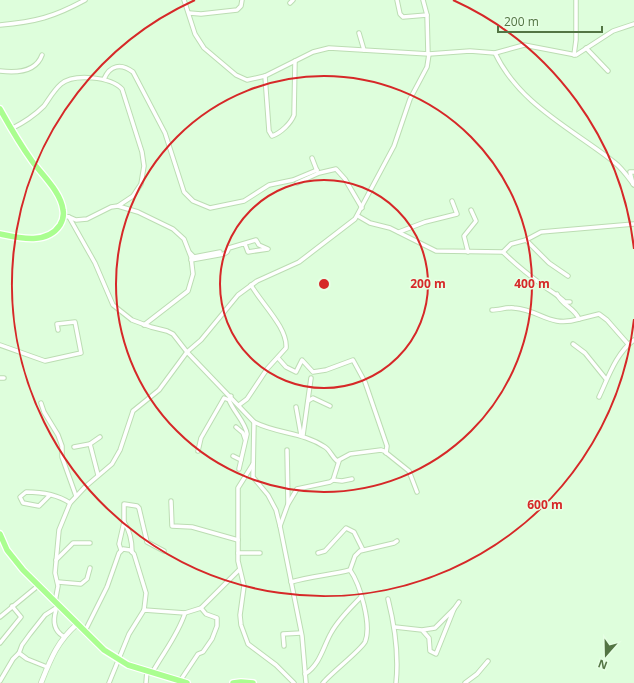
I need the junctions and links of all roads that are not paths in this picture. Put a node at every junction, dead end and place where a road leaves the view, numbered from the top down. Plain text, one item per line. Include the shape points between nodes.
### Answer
1 (84, 0) edge
2 (184, 0) edge
3 (242, 0) edge
4 (397, 0) edge
5 (423, 0) edge
6 (576, 0) edge
7 (189, 13) junction
8 (427, 15) junction
9 (634, 24) edge
10 (0, 25) edge
11 (359, 33) dead end
12 (586, 48) junction
13 (364, 50) junction
14 (495, 53) junction
15 (42, 54) dead end
16 (428, 54) junction
17 (574, 55) junction
18 (296, 61) junction
19 (0, 71) edge
20 (608, 71) dead end
21 (265, 76) junction
22 (104, 79) junction
23 (0, 109) edge
24 (11, 129) junction
25 (312, 158) dead end
26 (318, 172) junction
27 (634, 172) edge
28 (297, 183) dead end
29 (634, 185) edge
30 (452, 201) dead end
31 (118, 206) junction
32 (362, 208) junction
33 (471, 210) dead end
34 (358, 216) junction
35 (66, 217) junction
36 (634, 224) edge
37 (399, 232) junction
38 (0, 234) edge
39 (526, 240) junction
40 (245, 244) junction
41 (190, 252) junction
42 (220, 252) dead end
43 (468, 252) junction
44 (503, 252) junction
45 (191, 260) junction
46 (568, 276) dead end
47 (251, 286) junction
48 (557, 294) junction
49 (570, 302) dead end
50 (492, 310) dead end
51 (579, 319) junction
52 (144, 324) junction
53 (58, 330) dead end
54 (634, 340) edge
55 (0, 344) edge
56 (572, 344) dead end
57 (628, 344) junction
58 (187, 352) junction
59 (278, 358) junction
60 (311, 378) dead end
61 (606, 379) junction
62 (599, 397) dead end
63 (230, 398) junction
64 (308, 401) junction
65 (41, 403) dead end
66 (239, 405) junction
67 (330, 406) dead end
68 (296, 407) dead end
69 (254, 422) junction
70 (236, 427) dead end
71 (302, 435) junction
72 (100, 437) dead end
73 (246, 439) junction
74 (90, 444) junction
75 (74, 447) dead end
76 (287, 450) dead end
77 (198, 451) dead end
78 (386, 453) junction
79 (234, 456) dead end
80 (241, 460) junction
81 (339, 461) junction
82 (254, 463) junction
83 (239, 469) dead end
84 (98, 475) junction
85 (352, 479) dead end
86 (333, 480) junction
87 (417, 492) dead end
88 (50, 495) junction
89 (76, 496) junction
90 (171, 501) dead end
91 (70, 503) junction
92 (288, 504) junction
93 (124, 522) junction
94 (280, 526) junction
95 (0, 534) edge
96 (238, 540) junction
97 (398, 540) dead end
98 (90, 543) dead end
99 (121, 550) junction
100 (363, 550) junction
101 (164, 551) dead end
102 (132, 552) junction
103 (238, 553) junction
104 (260, 553) dead end
105 (318, 553) dead end
106 (56, 560) junction
107 (90, 568) dead end
108 (239, 570) junction
109 (350, 570) junction
110 (58, 582) junction
111 (291, 582) junction
112 (39, 585) junction
113 (361, 597) junction
114 (388, 599) dead end
115 (459, 602) dead end
116 (12, 606) junction
117 (57, 606) junction
118 (201, 608) junction
119 (454, 609) junction
120 (144, 610) junction
121 (185, 613) junction
122 (0, 616) edge
123 (76, 624) junction
124 (395, 628) junction
125 (422, 630) junction
126 (85, 631) junction
127 (301, 633) junction
128 (63, 636) junction
129 (0, 643) edge
130 (284, 646) dead end
131 (19, 654) junction
132 (117, 660) junction
133 (488, 660) dead end
134 (47, 667) junction
135 (149, 672) junction
136 (306, 674) junction
137 (0, 681) edge
138 (180, 681) junction
139 (42, 683) edge
140 (109, 683) edge
141 (146, 683) edge
142 (187, 683) edge
143 (233, 683) edge
144 (253, 683) edge
145 (294, 683) edge
146 (306, 683) edge
147 (322, 683) edge
148 (396, 683) edge
149 (465, 683) edge

1 - 10 street via 57,14 36,21
2 - 7 street
3 - 7 street via 237,10
4 - 8 street via 403,17
5 - 8 street
6 - 17 street
7 - 21 street via 195,34 204,48 243,79 252,80
8 - 16 street
9 - 12 street via 613,31
11 - 13 street
12 - 17 street
12 - 20 street
13 - 16 street
13 - 18 street via 324,49
14 - 16 street via 470,51
14 - 17 street via 524,45
14 - 29 street via 506,72 531,102 615,162
15 - 19 street via 40,62 34,67 20,72
16 - 32 street via 427,67 410,99 394,146
18 - 21 street
18 - 21 street via 294,115 280,132 272,136 269,131
22 - 24 street via 83,78 65,82 34,116
22 - 26 street via 114,67 124,66 133,72 165,133 184,192 203,206 210,208 240,202 270,185
22 - 31 street via 116,84 124,93 144,166 139,189 127,202
23 - 24 highway
24 - 35 highway via 59,199
25 - 26 street
26 - 28 street
26 - 32 street via 334,169 338,171 359,199
27 - 29 street via 630,172
30 - 37 street via 457,214
31 - 35 street via 87,219 76,220
31 - 41 street via 138,212 173,229 184,238
32 - 34 street
33 - 43 street via 476,221 464,236
34 - 37 street via 370,223 383,224
34 - 47 street via 308,256
35 - 38 highway via 54,231 39,238
35 - 52 street via 95,263 113,305 126,317
36 - 39 street via 541,232
37 - 43 street via 433,250
39 - 44 street via 511,244
39 - 46 street via 549,263
40 - 40 street via 256,240 259,245 268,249 248,252
40 - 45 street via 229,248 224,254
41 - 42 street via 194,257
41 - 45 street
43 - 44 street
44 - 48 street
45 - 52 street via 192,280 188,291
47 - 58 street via 238,296 201,340
47 - 59 street via 285,337 286,348
48 - 49 street via 566,303
48 - 51 street via 563,304 576,313
50 - 51 street via 513,307 553,321 567,323
51 - 57 street via 599,314 608,320
52 - 58 street via 167,331 179,340
53 - 55 street via 57,324 75,322 81,353 45,361
54 - 57 street
56 - 61 street via 585,353
57 - 61 street
58 - 63 street
58 - 84 street via 159,390 133,411 116,458
59 - 66 street via 247,399
59 - 78 street via 296,372 302,360 313,372 354,360 387,446
60 - 64 street
61 - 62 street
63 - 66 street
63 - 73 street via 232,409 247,430
63 - 77 street via 224,398 201,438
64 - 67 street via 313,398
64 - 71 street
65 - 89 street via 58,435 62,457
66 - 69 street
68 - 71 street
69 - 71 street via 272,430
69 - 82 street
70 - 73 street
71 - 81 street via 326,447 335,460
72 - 74 street
73 - 80 street
74 - 75 street
74 - 84 street
76 - 92 street
78 - 81 street via 381,450 350,454
78 - 87 street via 411,473
79 - 80 street
80 - 83 street
81 - 86 street
82 - 94 street via 253,478 268,495 276,510
82 - 96 street via 238,488
84 - 89 street
85 - 86 street
86 - 92 street via 297,489
88 - 88 street via 26,492 20,497 23,503 39,506
88 - 91 street
89 - 91 street
90 - 96 street via 172,526 192,527
91 - 106 street via 59,530
92 - 94 street
93 - 99 street via 119,544
93 - 101 street via 124,504 137,506 147,542
93 - 102 street via 129,531
94 - 111 street
95 - 112 highway via 16,562
96 - 103 street
97 - 100 street
98 - 106 street via 74,543
99 - 102 street
99 - 126 street via 107,587
100 - 105 street via 354,532 346,528 325,551
100 - 109 street via 355,556
102 - 120 street via 146,593
103 - 104 street
103 - 108 street
106 - 110 street via 55,579
107 - 110 street via 87,579 81,584
108 - 118 street
108 - 145 street via 244,586 240,615 246,640
109 - 111 street
109 - 113 street via 356,578
110 - 117 street
111 - 127 street
112 - 116 street
112 - 117 highway
113 - 136 street via 334,628 315,667
113 - 147 street via 367,627 364,642
114 - 124 street
115 - 119 street
116 - 122 street
116 - 129 street via 21,617
117 - 123 highway
117 - 128 street via 54,622 59,634
117 - 131 street via 45,615 22,645
118 - 121 street
118 - 138 street via 206,614 217,618 217,626 206,648 198,654
119 - 125 street via 435,628
119 - 125 street via 436,654 430,651 429,638
120 - 121 street
120 - 132 street
121 - 135 street via 181,627
123 - 126 highway
123 - 128 street
124 - 125 street
124 - 148 street
126 - 132 highway
127 - 130 street via 283,634
127 - 136 street
128 - 134 street
131 - 134 street
131 - 137 street via 13,659
132 - 135 highway
132 - 140 street
133 - 149 street via 477,674
134 - 139 street
135 - 138 highway
135 - 141 street
136 - 146 street
138 - 142 highway
143 - 144 highway

